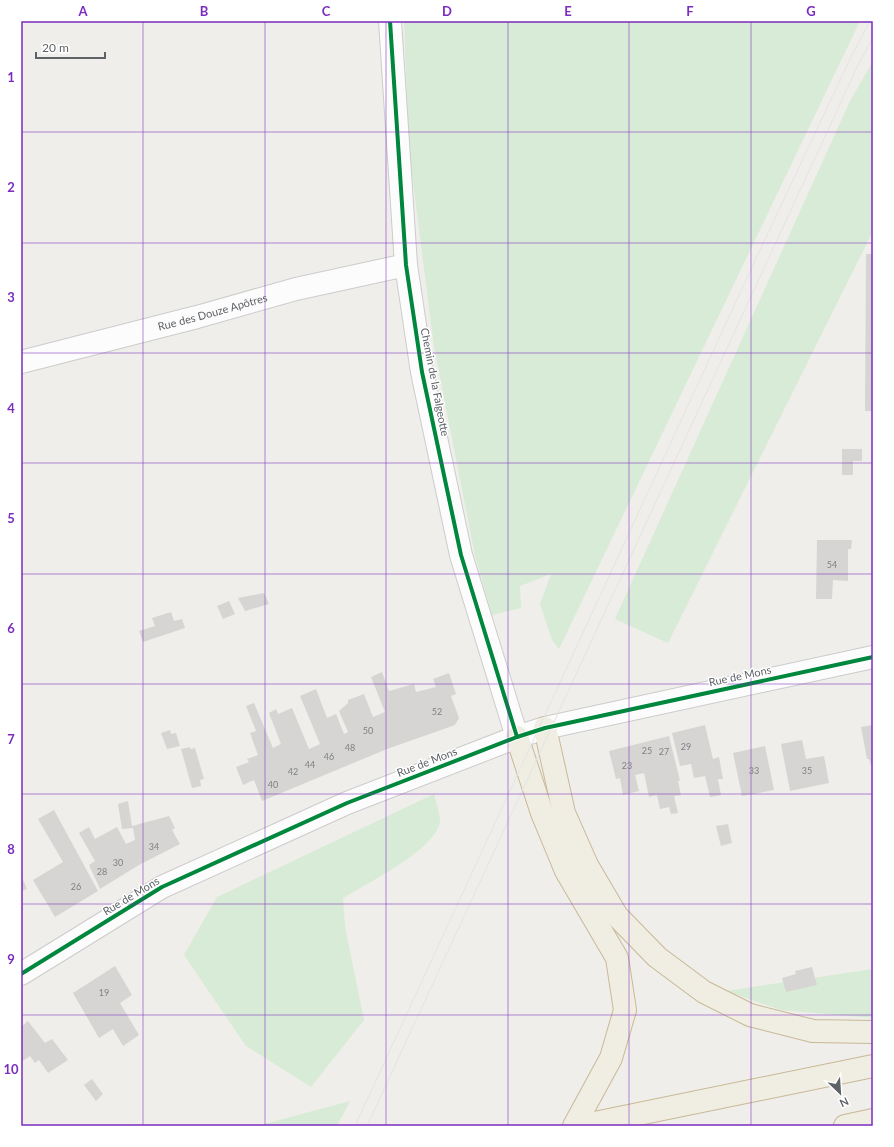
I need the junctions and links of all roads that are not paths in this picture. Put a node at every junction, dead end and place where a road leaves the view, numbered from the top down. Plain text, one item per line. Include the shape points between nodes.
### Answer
1 (390, 21) edge
2 (406, 264) junction
3 (21, 362) edge
4 (873, 657) edge
5 (545, 728) junction
6 (517, 737) junction
7 (21, 974) edge
8 (873, 1032) edge
9 (873, 1066) edge
10 (873, 1120) edge
11 (574, 1126) edge
12 (580, 1126) edge
13 (845, 1126) edge

1 - 2 street, Chemin de la Falgeotte
2 - 3 street, Rue des Douze Apôtres via 296,289 197,318
2 - 6 street, Chemin de la Falgeotte via 422,372 461,555
4 - 5 street, Rue de Mons
5 - 6 street, Rue de Mons
5 - 8 highway via 564,813 587,865 617,916 657,957 704,992 750,1015 813,1031
6 - 7 street, Rue de Mons via 347,802 162,887
6 - 11 highway via 542,813 566,871 617,958 624,1010 610,1058
9 - 12 highway
10 - 13 highway

